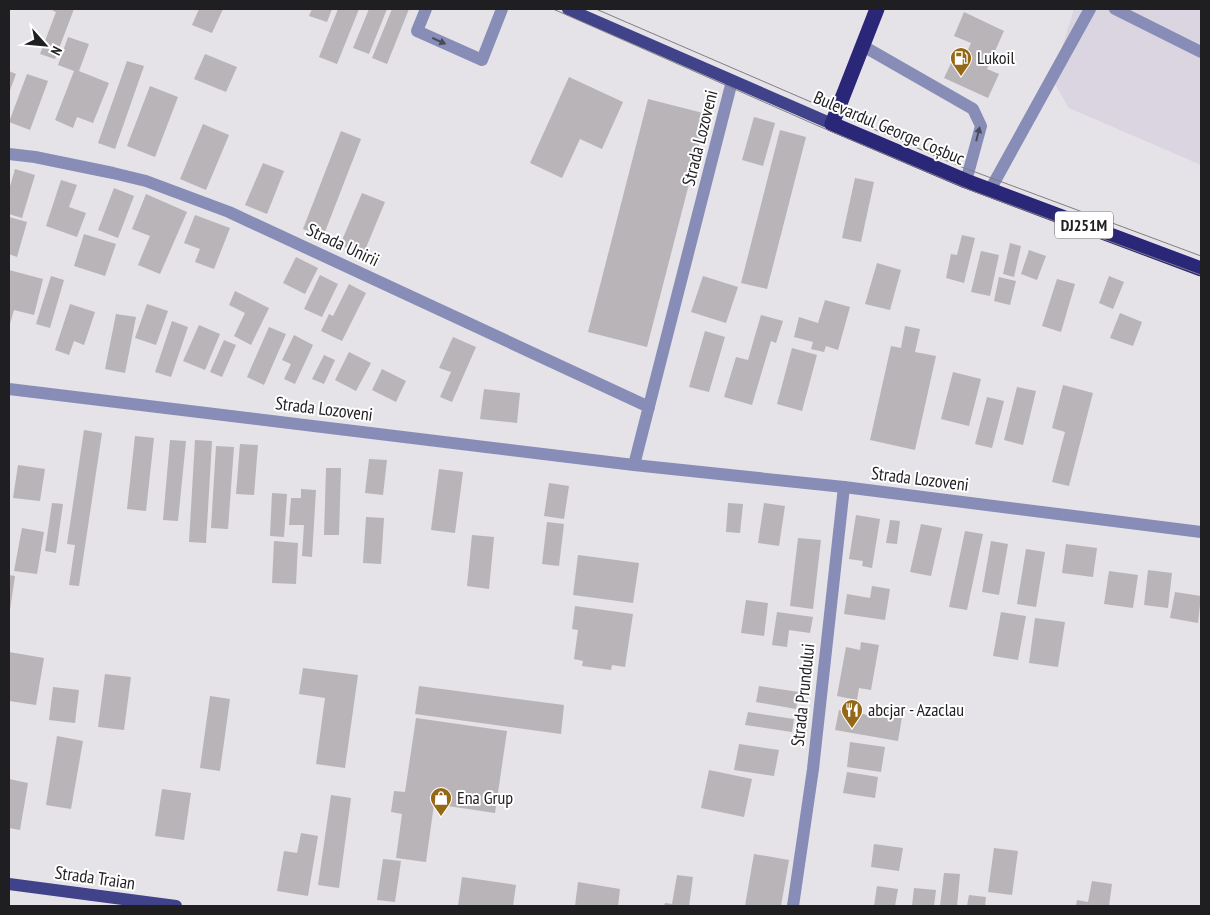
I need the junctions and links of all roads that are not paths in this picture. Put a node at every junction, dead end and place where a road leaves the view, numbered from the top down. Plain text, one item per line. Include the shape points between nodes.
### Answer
1 (426, 9) edge
2 (502, 9) edge
3 (568, 9) edge
4 (877, 9) edge
5 (1090, 9) edge
6 (1115, 9) edge
7 (863, 46) junction
8 (1201, 52) edge
9 (732, 81) junction
10 (832, 124) junction
11 (9, 154) edge
12 (966, 181) junction
13 (990, 190) junction
14 (1201, 269) edge
15 (9, 389) edge
16 (649, 407) junction
17 (634, 465) junction
18 (844, 487) junction
19 (1201, 532) edge
20 (9, 884) edge
21 (156, 905) edge
22 (176, 906) edge
23 (793, 906) edge

1 -> 2 street via 417,31 482,60
3 - 9 main road, Bulevardul George Coșbuc
4 - 7 highway
5 - 13 street
6 - 8 street
7 - 10 highway
12 -> 7 street via 981,126 973,109
9 - 10 main road, Bulevardul George Coșbuc
9 - 16 street, Strada Lozoveni
10 - 12 highway, Bulevardul George Coșbuc / DJ251M
11 - 16 street, Strada Unirii via 138,179 229,212
12 - 13 highway, Bulevardul George Coșbuc / DJ251M
13 - 14 highway, Bulevardul George Coșbuc / DJ251M
15 - 17 street, Strada Lozoveni
16 - 17 street, Strada Lozoveni
17 - 18 street, Strada Lozoveni
18 - 19 street, Strada Lozoveni
18 - 23 street, Strada Prundului via 813,769
20 - 21 main road, Strada Traian
21 - 22 main road, Strada Traian

